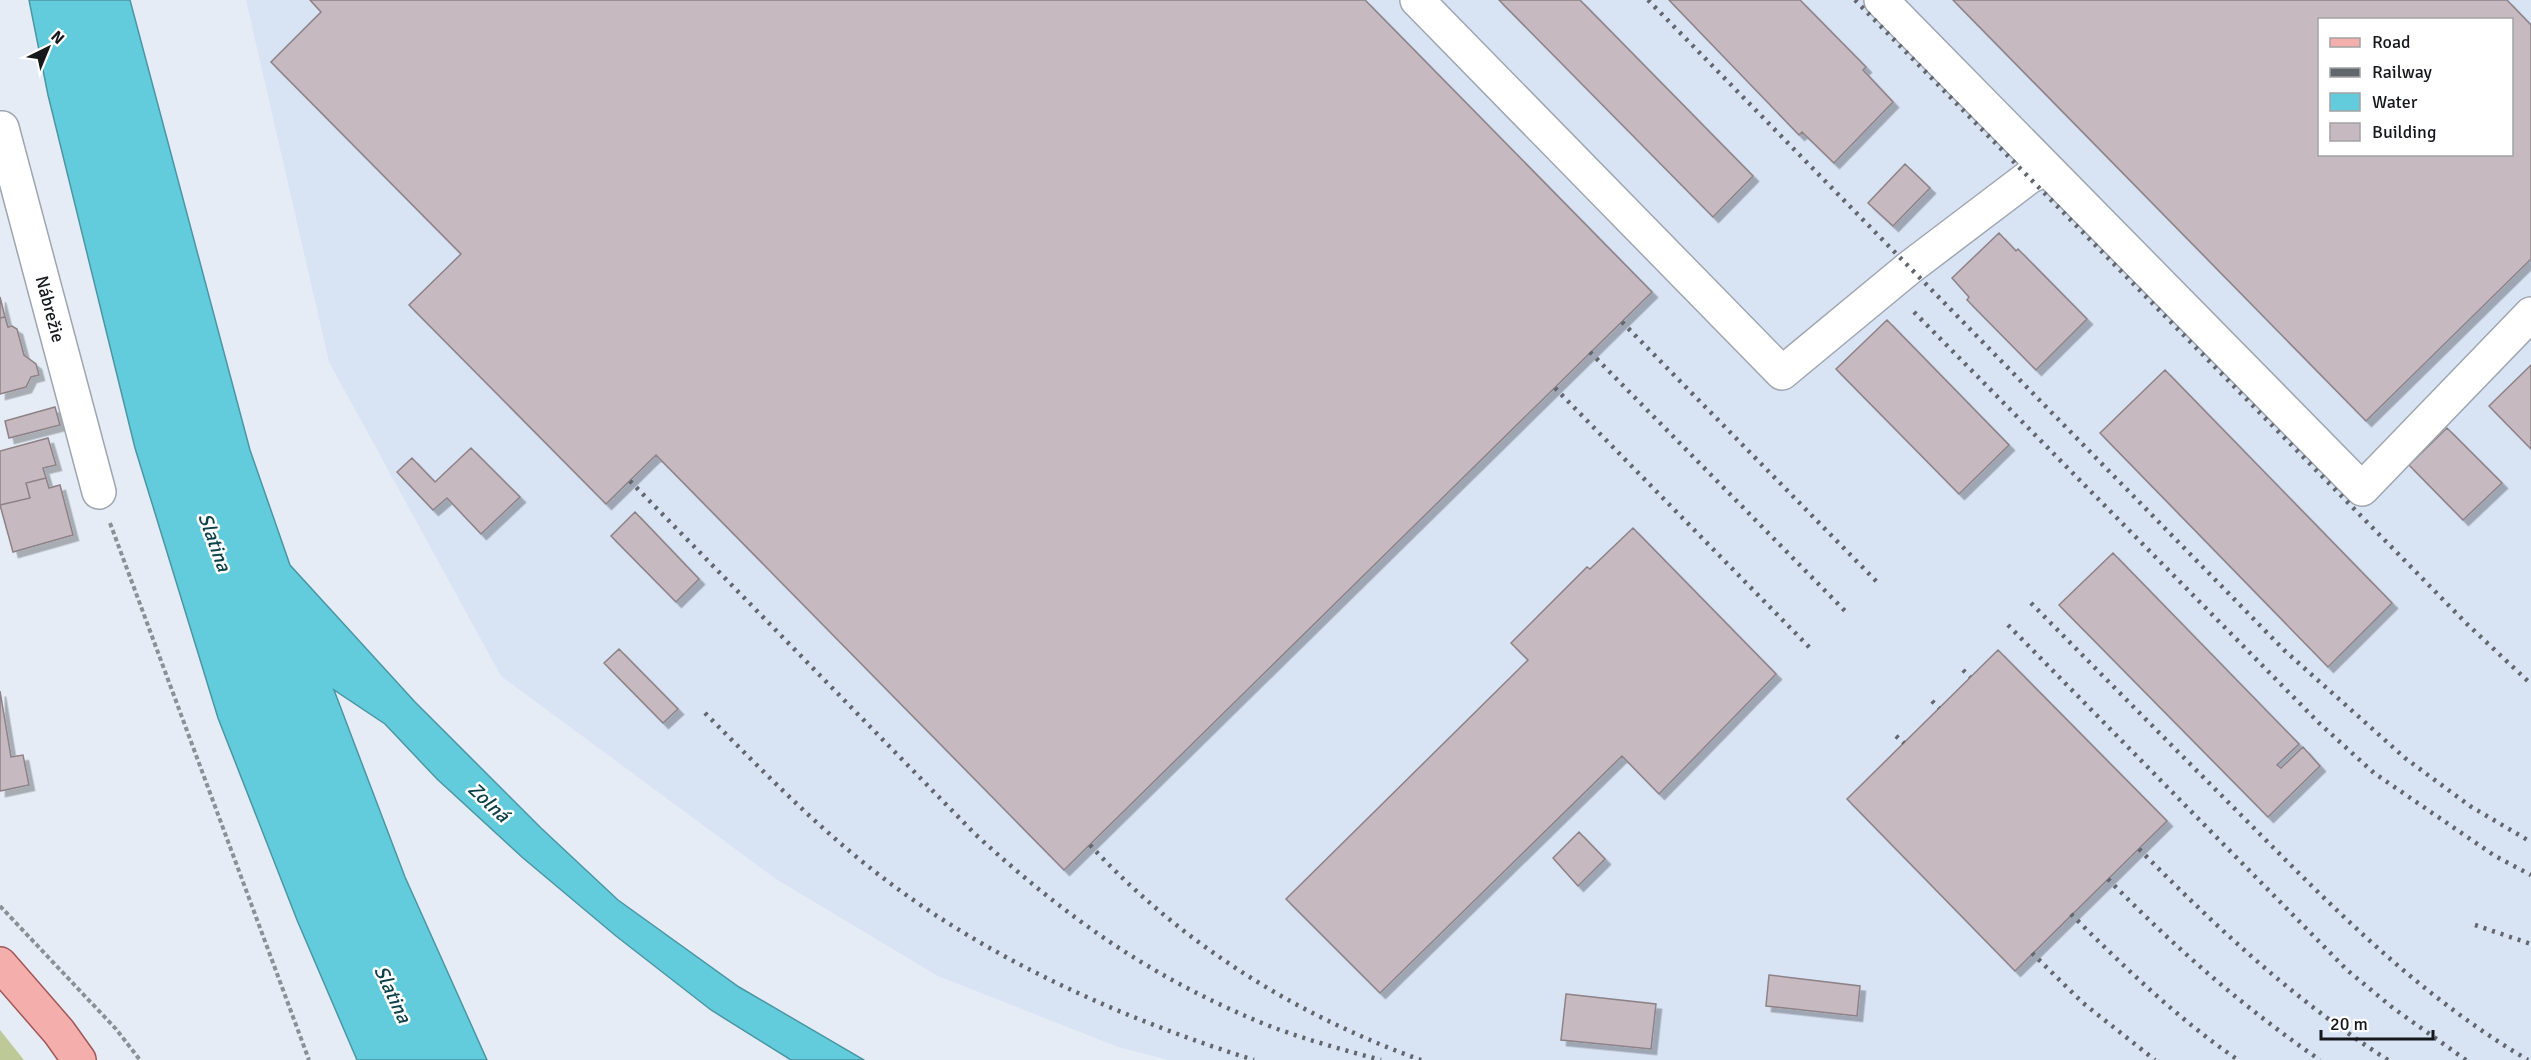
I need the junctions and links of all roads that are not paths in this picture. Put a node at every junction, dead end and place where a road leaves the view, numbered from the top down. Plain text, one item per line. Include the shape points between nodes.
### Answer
1 (1417, 0) edge
2 (1881, 0) edge
3 (0, 128) edge
4 (2046, 169) junction
5 (2531, 314) edge
6 (99, 492) road end
7 (0, 964) edge
8 (79, 1060) edge

1 - 4 street via 1782,373 1909,268 2029,177
2 - 4 street
3 - 6 street, Nábrežie
4 - 5 street via 2362,489
7 - 8 main road

